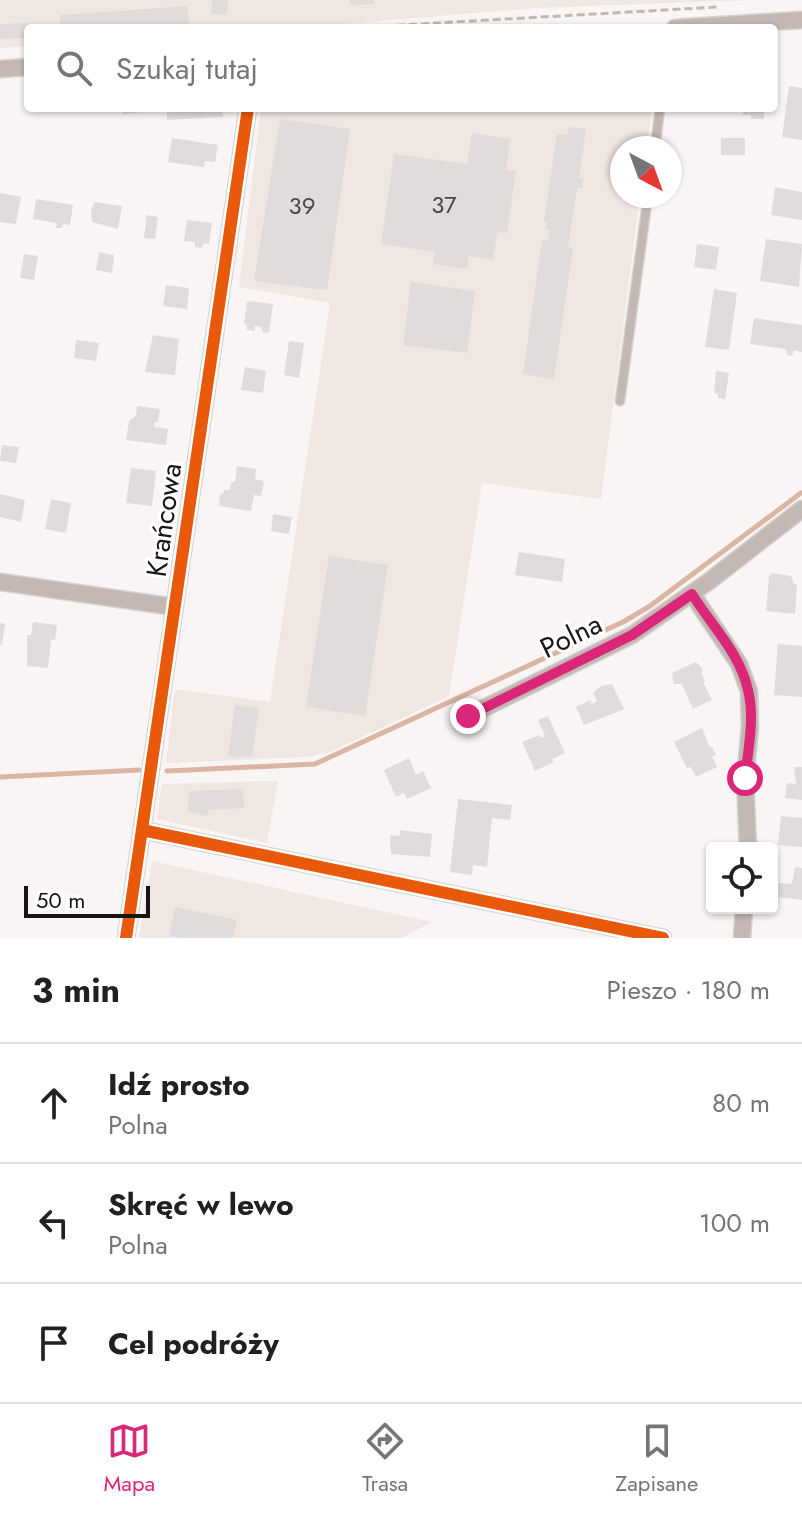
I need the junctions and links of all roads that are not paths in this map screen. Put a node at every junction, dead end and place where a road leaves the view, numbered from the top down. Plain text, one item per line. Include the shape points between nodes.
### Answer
1 (802, 20) edge
2 (738, 24) edge
3 (24, 67) edge
4 (0, 69) edge
5 (247, 112) edge
6 (660, 112) edge
7 (656, 136) edge
8 (646, 208) edge
9 (620, 401) dead end
10 (802, 509) edge
11 (0, 582) edge
12 (692, 594) junction
13 (175, 607) junction
14 (468, 716) dead end
15 (142, 830) junction
16 (748, 842) edge
17 (744, 914) edge
18 (126, 938) edge
19 (663, 938) edge
20 (742, 938) edge

1 - 2 street
3 - 4 street
5 - 13 street, Krańcowa
6 - 7 lane
8 - 9 lane
10 - 12 street, Polna
11 - 13 street, Krańcowa
12 - 14 street, Polna via 632,635
12 - 16 street via 739,664 749,691
13 - 15 street, Krańcowa
15 - 18 street, Krańcowa
15 - 19 street
17 - 20 street

